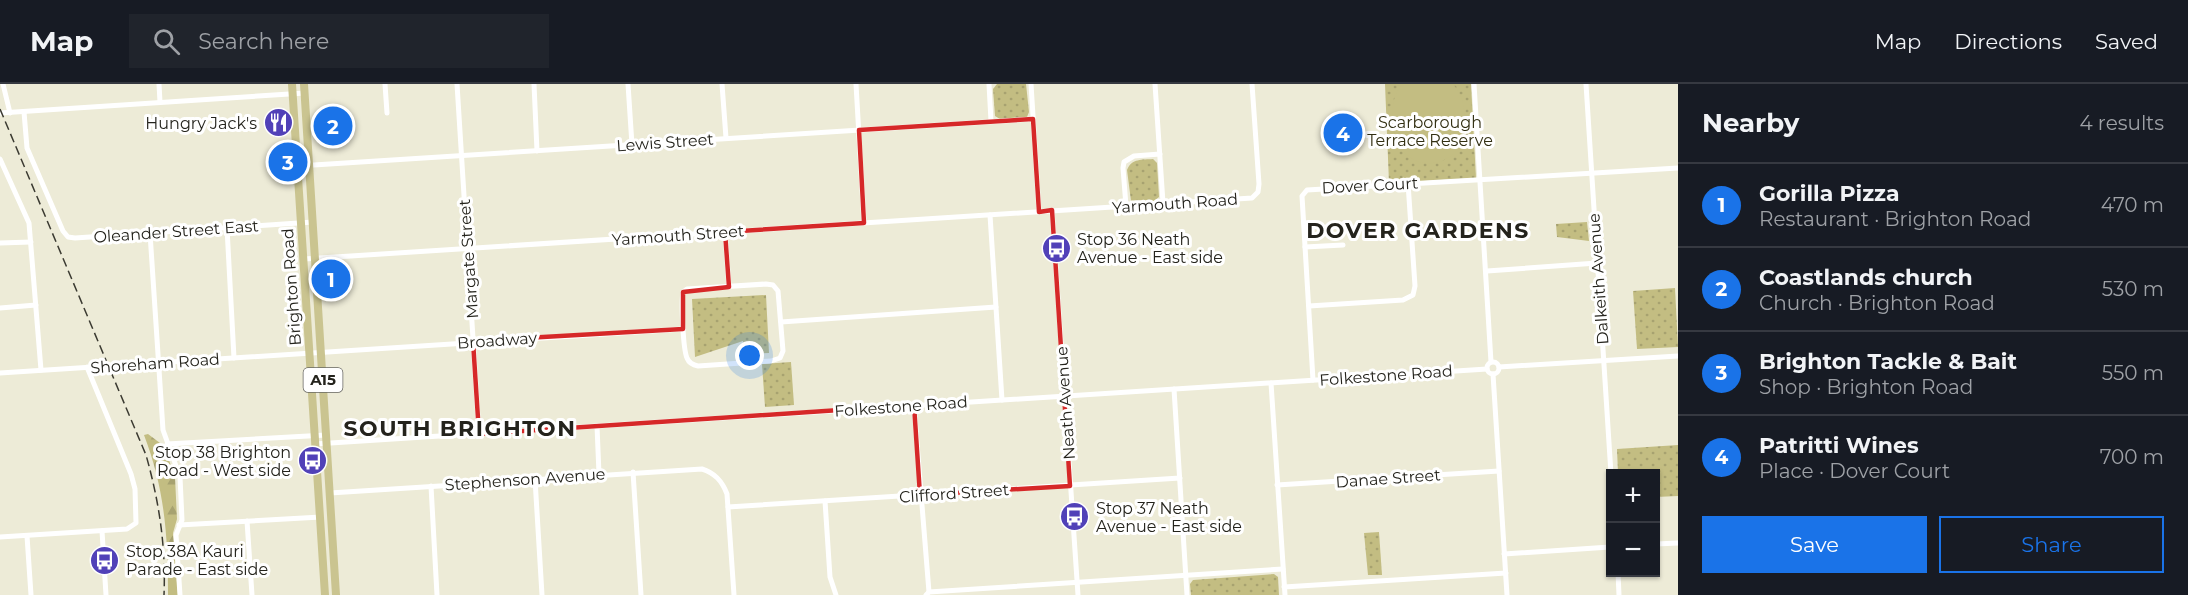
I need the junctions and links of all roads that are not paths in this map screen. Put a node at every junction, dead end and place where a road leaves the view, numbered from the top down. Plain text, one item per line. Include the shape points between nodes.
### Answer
1 (3, 84) edge
2 (159, 84) edge
3 (385, 84) edge
4 (457, 84) edge
5 (534, 84) edge
6 (628, 84) edge
7 (722, 84) edge
8 (856, 84) edge
9 (989, 84) edge
10 (1031, 84) edge
11 (1155, 84) edge
12 (1252, 84) edge
13 (1474, 84) edge
14 (1586, 84) edge
15 (304, 88) edge
16 (293, 89) edge
17 (160, 102) junction
18 (24, 112) junction
19 (0, 113) edge
20 (10, 113) junction
21 (387, 113) dead end
22 (1033, 119) junction
23 (991, 121) junction
24 (859, 130) junction
25 (726, 138) junction
26 (632, 144) junction
27 (537, 151) junction
28 (1160, 154) junction
29 (462, 156) junction
30 (0, 159) edge
31 (309, 165) junction
32 (298, 166) junction
33 (1678, 168) edge
34 (1591, 173) junction
35 (8, 177) junction
36 (0, 178) edge
37 (1481, 179) junction
38 (1408, 183) junction
39 (1163, 203) junction
40 (1126, 206) junction
41 (1052, 210) junction
42 (1039, 212) junction
43 (990, 215) junction
44 (313, 222) junction
45 (301, 223) junction
46 (864, 223) junction
47 (227, 228) junction
48 (725, 232) junction
49 (150, 233) junction
50 (31, 242) junction
51 (0, 243) edge
52 (1343, 245) dead end
53 (1305, 247) junction
54 (468, 248) junction
55 (315, 258) junction
56 (304, 259) junction
57 (1597, 263) junction
58 (1487, 270) junction
59 (729, 286) junction
60 (36, 305) junction
61 (1309, 306) junction
62 (996, 307) junction
63 (0, 308) edge
64 (781, 322) junction
65 (683, 328) junction
66 (474, 341) junction
67 (321, 352) junction
68 (310, 353) junction
69 (1678, 356) edge
70 (234, 358) junction
71 (1604, 360) junction
72 (1491, 362) junction
73 (158, 363) junction
74 (1498, 367) junction
75 (87, 368) junction
76 (1487, 369) junction
77 (41, 370) junction
78 (0, 373) edge
79 (1493, 374) junction
80 (1313, 380) junction
81 (1271, 382) junction
82 (1174, 389) junction
83 (1065, 396) junction
84 (1002, 400) junction
85 (914, 405) junction
86 (597, 426) junction
87 (479, 434) junction
88 (326, 439) junction
89 (315, 440) junction
90 (167, 444) junction
91 (1611, 469) edge
92 (1499, 471) junction
93 (633, 472) junction
94 (599, 474) junction
95 (1180, 478) junction
96 (535, 479) junction
97 (1277, 485) junction
98 (431, 486) junction
99 (1070, 486) junction
100 (330, 492) junction
101 (920, 495) junction
102 (825, 501) junction
103 (728, 507) junction
104 (321, 517) junction
105 (247, 521) junction
106 (179, 525) junction
107 (102, 531) junction
108 (27, 536) junction
109 (0, 537) edge
110 (1678, 543) edge
111 (1660, 544) edge
112 (1606, 547) edge
113 (1504, 554) junction
114 (1283, 569) junction
115 (1506, 573) junction
116 (1186, 575) junction
117 (1618, 577) edge
118 (1077, 582) junction
119 (1284, 587) junction
120 (927, 594) edge
121 (31, 595) edge
122 (106, 595) edge
123 (180, 595) edge
124 (252, 595) edge
125 (325, 595) edge
126 (336, 595) edge
127 (437, 595) edge
128 (543, 595) edge
129 (641, 595) edge
130 (734, 595) edge
131 (836, 595) edge
132 (1078, 595) edge
133 (1187, 595) edge
134 (1285, 595) edge
135 (1507, 595) edge
136 (1619, 595) edge

1 - 20 street
2 - 17 street
3 - 21 street
4 - 29 street, Margate Street
5 - 27 street
6 - 26 street
7 - 25 street
8 - 24 street
9 - 23 street
10 - 22 street
11 - 28 street
12 - 39 street, Yarmouth Road via 1257,194 1249,198
13 - 37 street
14 - 34 street, Dalkeith Avenue
15 - 16 street
15 - 31 main road, Brighton Road / A15
16 - 17 street
16 - 32 main road, Brighton Road / A15
17 - 18 street
18 - 20 street
18 - 49 street, Oleander Street East via 29,154 68,237
19 - 20 street
22 - 23 street, Lewis Street
22 - 42 street
23 - 24 street, Lewis Street
24 - 25 street, Lewis Street
24 - 46 street
25 - 26 street, Lewis Street
26 - 27 street, Lewis Street
27 - 29 street, Lewis Street
28 - 39 street
28 - 40 street via 1134,156 1124,162
29 - 31 street, Lewis Street
29 - 54 street, Margate Street
30 - 35 street
31 - 32 street, Lewis Street
31 - 44 main road, Brighton Road / A15
32 - 45 main road, Brighton Road / A15
33 - 34 street, Dover Court
34 - 37 street, Dover Court
34 - 57 street, Dalkeith Avenue
35 - 36 street
35 - 50 street via 29,223
37 - 38 street, Dover Court
37 - 58 street
38 - 53 street, Dover Court via 1307,189 1302,196
38 - 61 street via 1413,295 1403,300
39 - 40 street, Yarmouth Road
40 - 41 street, Yarmouth Road
41 - 42 street, Yarmouth Street
41 - 83 street, Neath Avenue
42 - 43 street, Yarmouth Street
43 - 46 street, Yarmouth Street
43 - 62 street
44 - 45 street, Oleander Street East
44 - 55 main road, Brighton Road / A15
45 - 47 street, Oleander Street East
45 - 56 main road, Brighton Road / A15
46 - 48 street, Yarmouth Street
47 - 49 street, Oleander Street East
47 - 70 street
48 - 54 street, Yarmouth Street
48 - 59 street
49 - 73 street
50 - 51 street
50 - 60 street
52 - 53 street
53 - 61 street, Dover Court
54 - 55 street, Yarmouth Street
54 - 66 street, Margate Street
55 - 56 street, Yarmouth Street
55 - 67 main road, Brighton Road / A15
56 - 68 main road, Brighton Road / A15
57 - 58 street
57 - 71 street, Dalkeith Avenue
58 - 72 street
59 - 64 street via 766,284 777,288
59 - 65 street via 683,292
60 - 63 street
60 - 77 street
61 - 80 street, Dover Court
62 - 64 street
62 - 84 street
64 - 65 street via 780,357 717,365 698,366 689,362
65 - 66 street, Broadway
66 - 67 street, Broadway
66 - 87 street, Margate Street
67 - 68 street, Broadway
67 - 88 main road, Brighton Road / A15
68 - 70 street, Shoreham Road
68 - 89 main road, Brighton Road / A15
69 - 71 street
70 - 73 street, Shoreham Road
71 - 74 street
71 - 91 street, Dalkeith Avenue
72 - 74 street
72 - 76 street
73 - 75 street, Shoreham Road
73 - 90 street
74 - 79 street
75 - 77 street, Shoreham Road
75 - 107 street via 133,482 137,520 127,529
76 - 79 street
76 - 80 street, Folkestone Road
77 - 78 street, Shoreham Road
79 - 92 street
80 - 81 street, Folkestone Road
81 - 82 street, Folkestone Road
81 - 97 street
82 - 83 street, Folkestone Road
82 - 95 street
83 - 84 street, Folkestone Road
83 - 99 street, Neath Avenue
84 - 85 street, Folkestone Road
85 - 86 street, Folkestone Road
85 - 101 street
86 - 87 street, Folkestone Road
86 - 94 street
87 - 88 street, Folkestone Road
88 - 89 street, Folkestone Road
88 - 100 main road, Brighton Road / A15
89 - 90 street, Folkestone Road
89 - 104 main road, Brighton Road / A15
90 - 106 street via 180,477
92 - 97 street, Danae Street
92 - 113 street
93 - 94 street, Stephenson Avenue
93 - 103 street, Stephenson Avenue via 702,469 723,484
93 - 129 street
94 - 96 street, Stephenson Avenue
95 - 99 street, Clifford Street
95 - 116 street
96 - 98 street, Stephenson Avenue
96 - 128 street
97 - 114 street
98 - 100 street, Stephenson Avenue
98 - 127 street
99 - 101 street, Clifford Street
99 - 118 street, Neath Avenue
100 - 126 main road, Brighton Road / A15
101 - 102 street, Clifford Street
101 - 120 street
102 - 103 street, Clifford Street
102 - 131 street via 830,577
103 - 130 street
104 - 105 street
104 - 125 main road, Brighton Road / A15
105 - 106 street
105 - 124 street
106 - 123 street via 176,535
107 - 108 street
107 - 122 street
108 - 109 street
108 - 121 street
110 - 111 street
112 - 113 street
113 - 115 street
114 - 116 street
114 - 119 street
115 - 119 street
115 - 135 street
116 - 118 street
116 - 133 street
117 - 136 street
118 - 120 street
118 - 132 street, Neath Avenue
119 - 134 street

